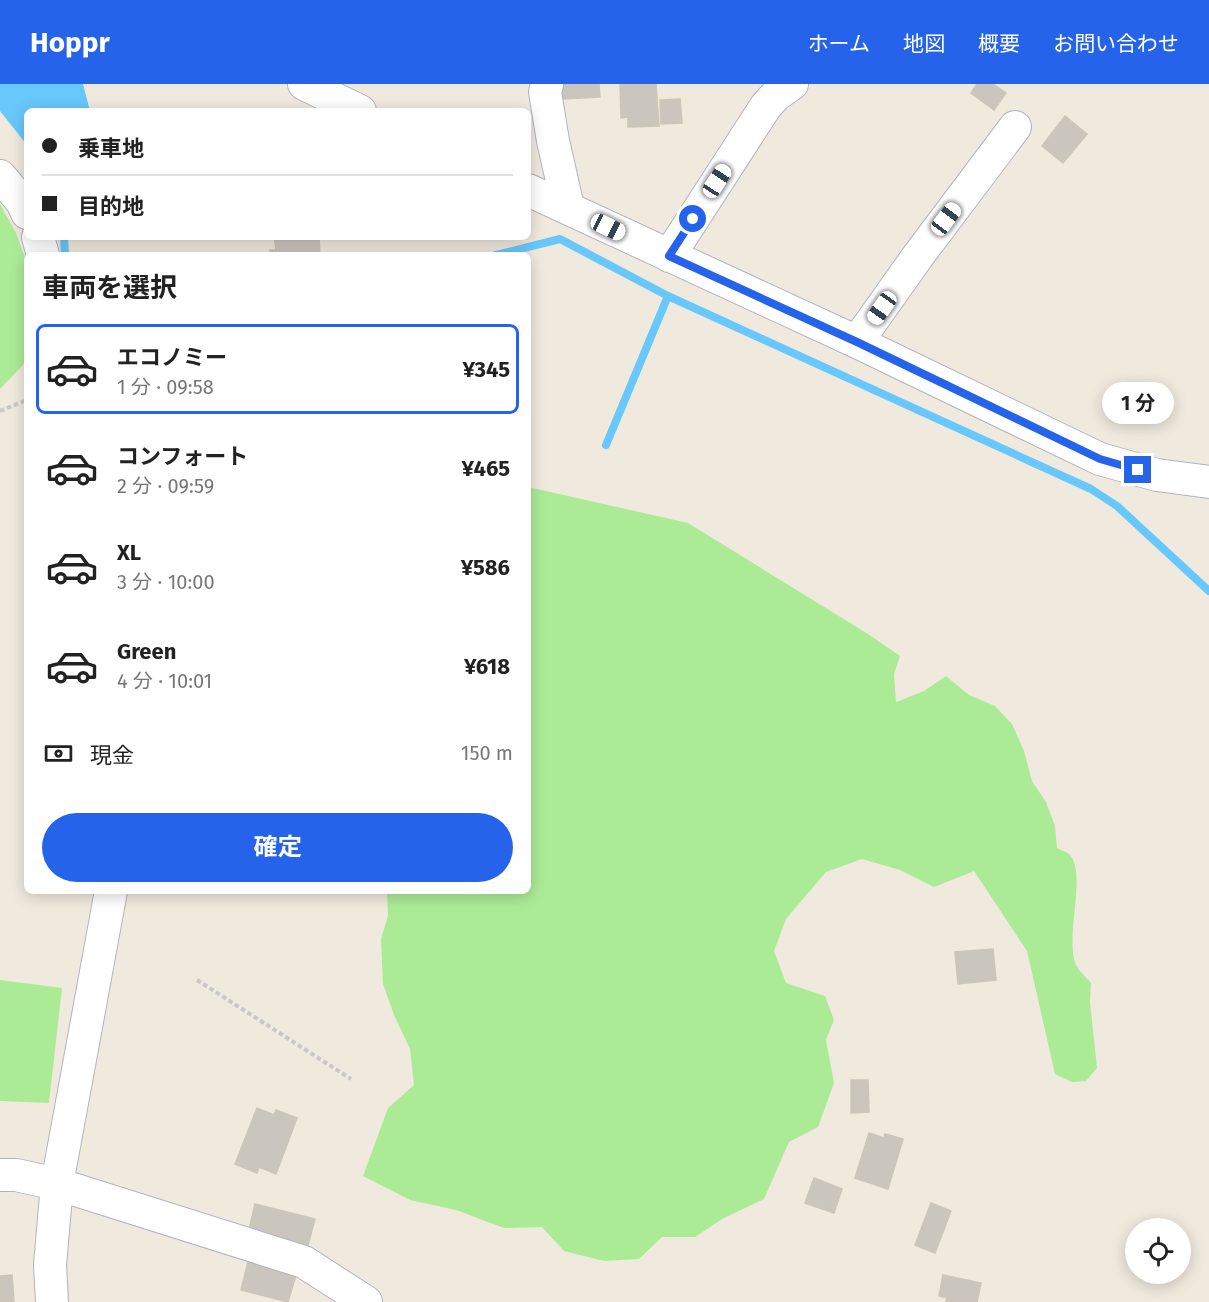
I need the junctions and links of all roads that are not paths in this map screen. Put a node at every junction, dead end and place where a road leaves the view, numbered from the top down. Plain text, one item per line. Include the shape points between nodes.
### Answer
1 (304, 84) edge
2 (547, 84) edge
3 (792, 84) edge
4 (354, 108) edge
5 (1016, 127) dead end
6 (0, 176) edge
7 (531, 191) edge
8 (24, 205) edge
9 (568, 207) junction
10 (669, 256) junction
11 (857, 342) junction
12 (1209, 482) edge
13 (110, 894) edge
14 (0, 1175) edge
15 (57, 1184) junction
16 (52, 1302) edge
17 (366, 1302) edge

1 - 4 street
2 - 9 street via 553,141
3 - 10 street via 766,106
5 - 11 street
6 - 8 street
7 - 9 street
9 - 10 street
10 - 11 street
11 - 12 street via 1100,459 1157,476
13 - 15 street
14 - 15 street
15 - 16 street via 50,1265
15 - 17 street via 304,1262

